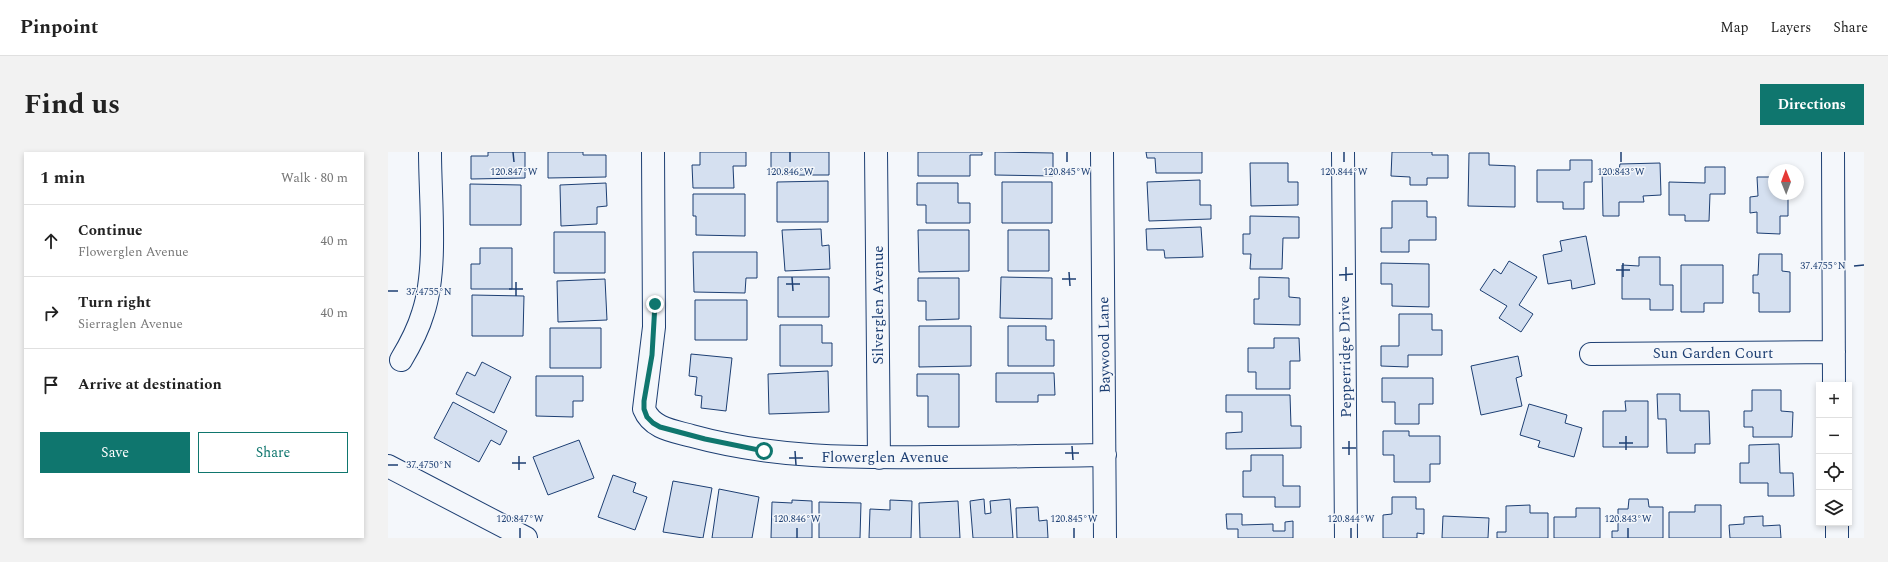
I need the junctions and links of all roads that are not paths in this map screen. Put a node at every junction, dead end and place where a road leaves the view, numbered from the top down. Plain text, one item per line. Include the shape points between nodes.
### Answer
1 (430, 152) edge
2 (653, 152) edge
3 (876, 152) edge
4 (1102, 152) edge
5 (1343, 152) edge
6 (1833, 152) edge
7 (1834, 352) junction
8 (1591, 354) dead end
9 (401, 360) dead end
10 (1834, 382) edge
11 (1105, 455) junction
12 (879, 458) junction
13 (388, 466) edge
14 (1836, 526) edge
15 (526, 538) edge
16 (1105, 538) edge
17 (1346, 538) edge
18 (1837, 538) edge

1 - 9 street via 431,260 428,291 424,312
2 - 12 street, Flowerglen Avenue via 654,320 652,355 644,401 647,417 660,427 742,447 808,456
3 - 12 street, Silverglen Avenue
4 - 11 street, Baywood Lane
5 - 17 street, Pepperridge Drive
6 - 7 street
7 - 8 street, Sun Garden Court
7 - 10 street
11 - 12 street, Flowerglen Avenue
11 - 16 street, Baywood Lane
13 - 15 street
14 - 18 street

